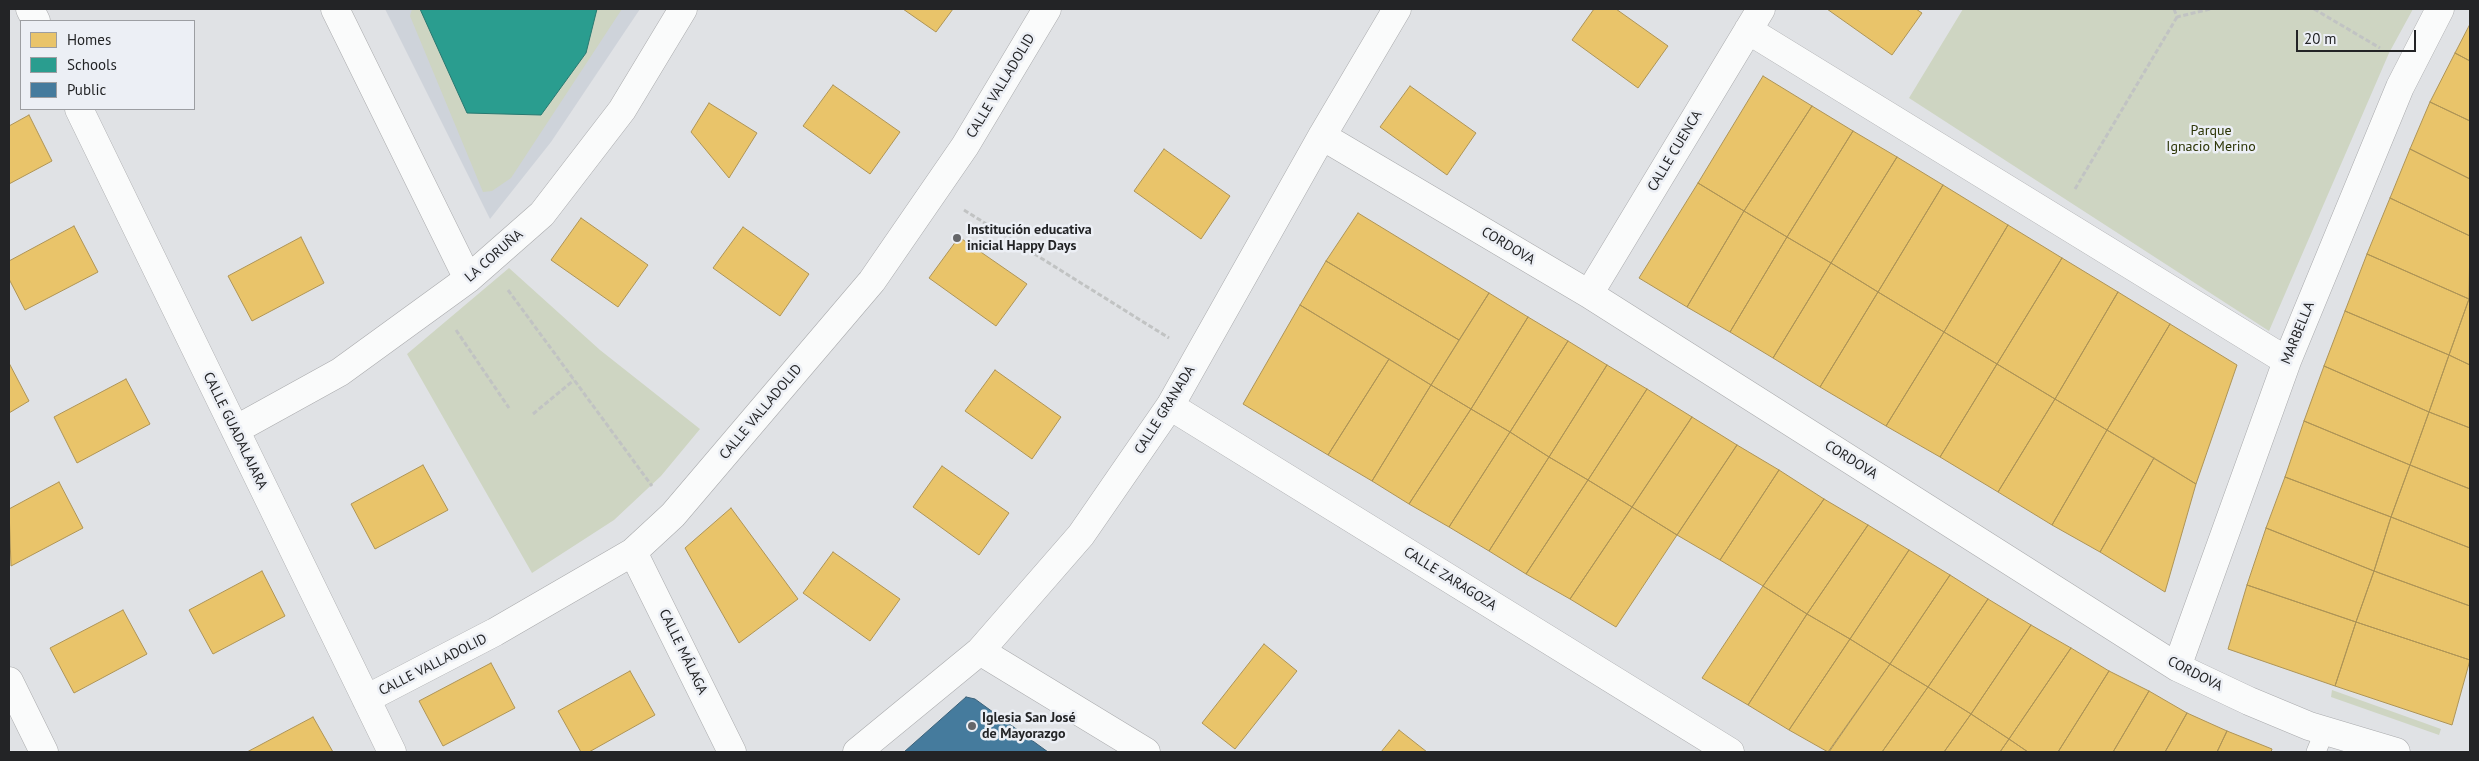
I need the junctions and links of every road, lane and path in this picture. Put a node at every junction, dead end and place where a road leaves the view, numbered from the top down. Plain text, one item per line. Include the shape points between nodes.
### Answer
1 (335, 9) edge
2 (683, 9) edge
3 (1047, 9) edge
4 (1397, 9) edge
5 (2174, 9) edge
6 (2210, 9) edge
7 (2314, 9) edge
8 (2440, 9) edge
9 (2177, 17) junction
10 (1755, 20) edge
11 (2412, 63) junction
12 (79, 110) edge
13 (1322, 136) junction
14 (934, 191) junction
15 (2057, 220) junction
16 (478, 271) junction
17 (1589, 294) junction
18 (452, 324) dead end
19 (1198, 357) junction
20 (2287, 361) junction
21 (574, 380) junction
22 (1170, 406) junction
23 (509, 408) dead end
24 (534, 414) dead end
25 (235, 430) junction
26 (674, 515) junction
27 (633, 552) junction
28 (980, 651) junction
29 (2177, 667) junction
30 (9, 681) edge
31 (366, 699) junction
32 (2320, 741) edge
33 (44, 752) edge
34 (392, 752) edge
35 (732, 752) edge
36 (857, 752) edge
37 (1146, 752) edge
38 (1730, 752) edge
39 (2396, 752) edge

1 - 16 street
2 - 16 street, LA CORUÑA via 622,110 542,214
3 - 14 street, CALLE VALLADOLID via 965,146
4 - 13 street, CALLE GRANADA
5 - 9 path
6 - 9 path
7 - 11 path
8 - 11 street, MARBELLA
9 - 15 path
10 - 15 street
10 - 17 street, CALLE CUENCA
11 - 20 street, MARBELLA
12 - 25 street, CALLE GUADALAJARA
13 - 17 street, CORDOVA
13 - 19 street, CALLE GRANADA
14 - 19 path
14 - 26 street, CALLE VALLADOLID via 872,281
15 - 20 street
16 - 21 path
16 - 25 street, LA CORUÑA via 340,372
17 - 29 street, CORDOVA
18 - 23 path
19 - 22 street, CALLE GRANADA
20 - 29 street, MARBELLA
21 - 24 path
21 - 26 path
22 - 28 street, CALLE GRANADA via 1081,535
22 - 38 street, CALLE ZARAGOZA
25 - 31 street, CALLE GUADALAJARA
26 - 27 street, CALLE VALLADOLID
27 - 31 street, CALLE VALLADOLID via 495,632
27 - 35 street, CALLE MÁLAGA
28 - 36 street, CALLE GRANADA
28 - 37 street
29 - 32 street, CORDOVA via 2249,701
30 - 33 street
31 - 34 street, CALLE GUADALAJARA
32 - 39 street, CORDOVA

